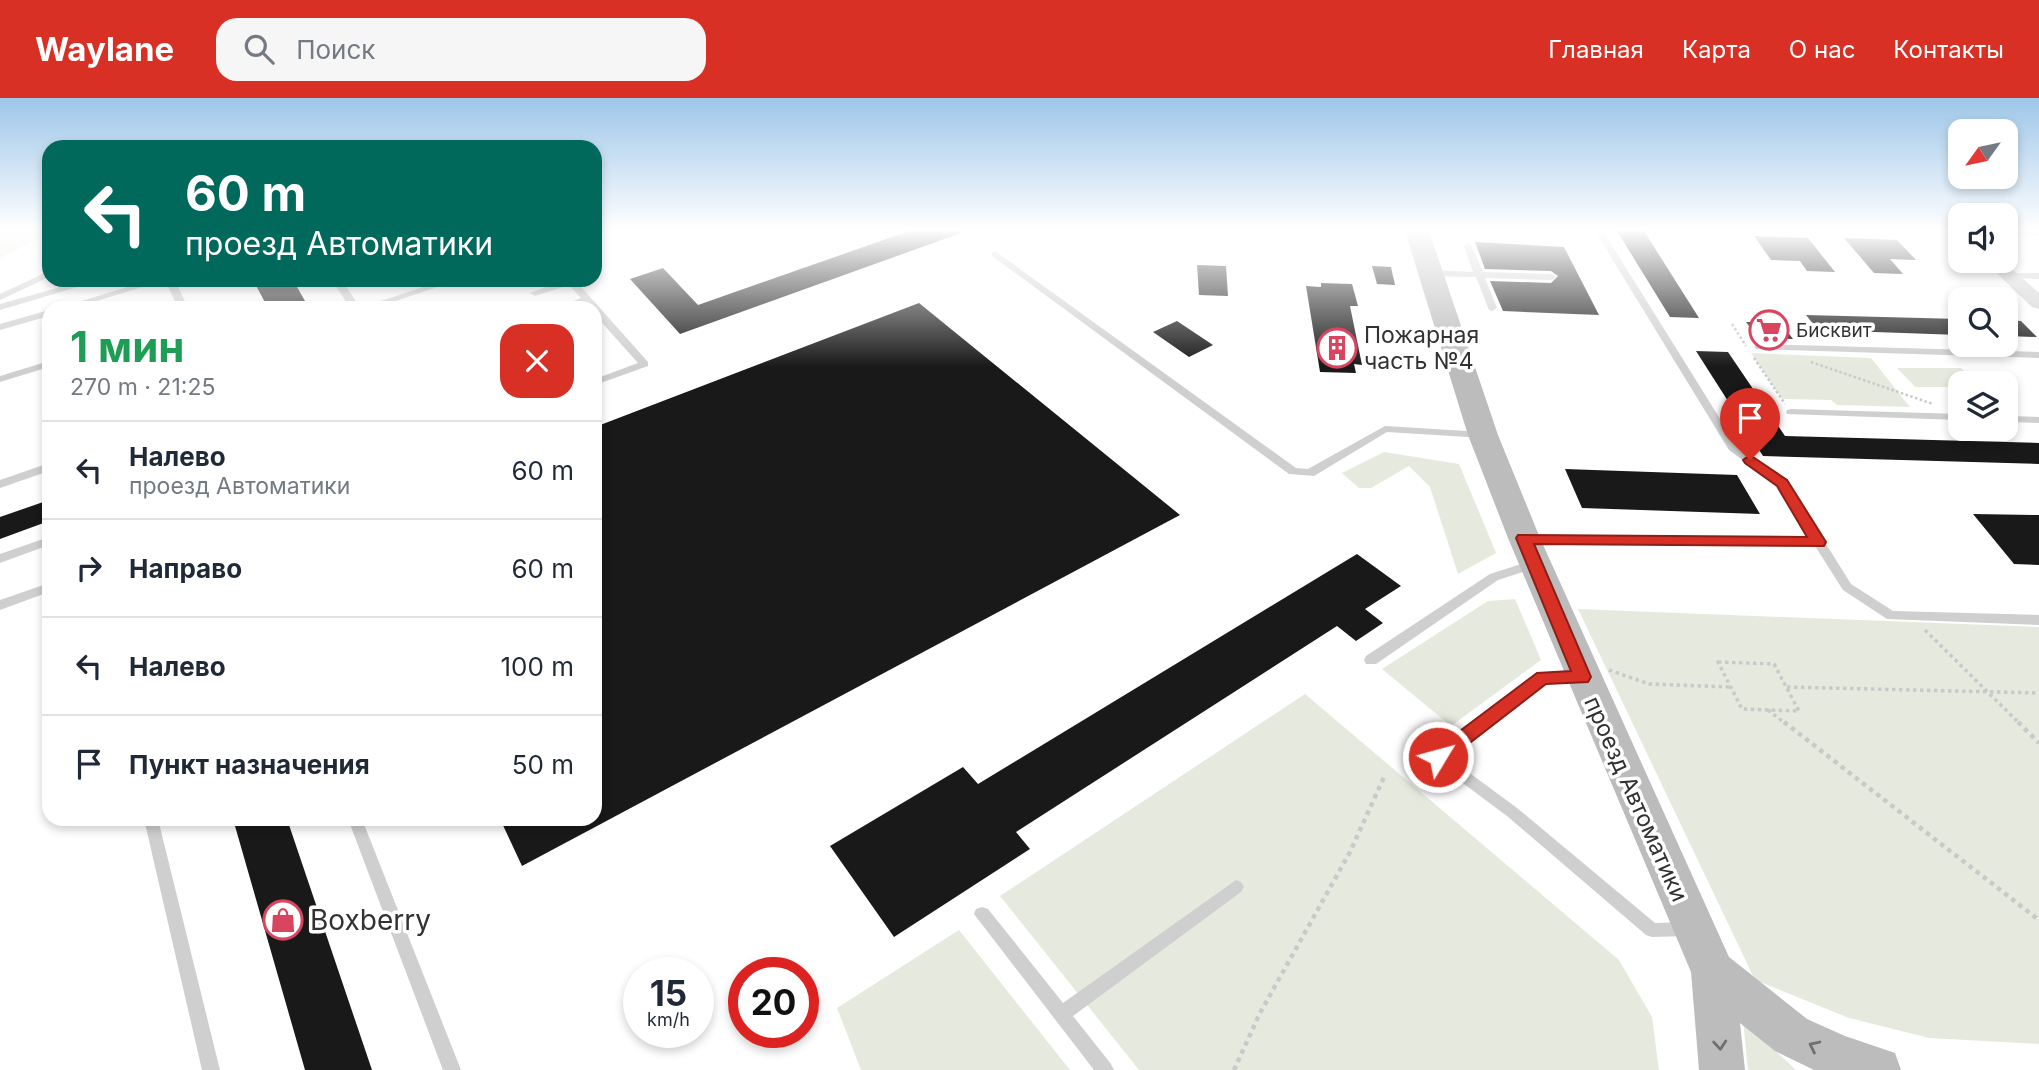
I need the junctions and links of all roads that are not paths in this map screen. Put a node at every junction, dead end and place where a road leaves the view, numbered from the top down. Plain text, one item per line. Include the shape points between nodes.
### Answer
1 (1026, 276) edge
2 (1431, 276) edge
3 (1480, 276) edge
4 (1528, 276) edge
5 (1628, 276) edge
6 (2009, 276) edge
7 (1551, 277) dead end
8 (42, 278) edge
9 (71, 287) edge
10 (136, 287) edge
11 (431, 287) edge
12 (552, 287) edge
13 (576, 287) edge
14 (534, 293) dead end
15 (0, 297) edge
16 (587, 299) joint
17 (88, 301) edge
18 (387, 301) edge
19 (581, 301) edge
20 (2039, 303) edge
21 (0, 307) edge
22 (1492, 308) dead end
23 (42, 315) edge
24 (602, 318) edge
25 (0, 327) edge
26 (1759, 347) road end
27 (2039, 355) edge
28 (42, 366) edge
29 (0, 379) edge
30 (602, 379) edge
31 (1791, 412) dead end
32 (1948, 417) edge
33 (2018, 419) edge
34 (2039, 420) edge
35 (1483, 435) junction
36 (42, 469) edge
37 (0, 484) edge
38 (1818, 542) junction
39 (42, 544) edge
40 (1529, 551) junction
41 (0, 559) edge
42 (42, 590) edge
43 (0, 606) edge
44 (2039, 620) edge
45 (1371, 660) dead end
46 (1578, 667) junction
47 (153, 826) edge
48 (358, 826) edge
49 (1236, 887) dead end
50 (982, 914) dead end
51 (1693, 929) junction
52 (1713, 972) junction
53 (1061, 1015) junction
54 (211, 1070) edge
55 (452, 1070) edge
56 (1105, 1070) edge
57 (1722, 1070) edge
58 (1878, 1070) edge

1 - 35 lane via 1293,471 1310,473 1385,429
2 - 35 main road, проезд Автоматики
3 - 22 lane
4 - 7 lane
5 - 38 lane via 1733,448 1782,483
6 - 20 street
8 - 15 lane
9 - 21 lane
10 - 17 lane
11 - 18 lane
12 - 14 lane
13 - 16 lane
16 - 19 lane
23 - 25 lane
24 - 30 lane via 644,364
26 - 27 lane
28 - 29 lane
31 - 32 lane
33 - 34 lane
35 - 40 main road, проезд Автоматики
36 - 37 lane
38 - 40 lane
38 - 44 lane via 1847,587 1891,616
39 - 41 lane
40 - 45 lane
40 - 46 main road, проезд Автоматики
42 - 43 lane
46 - 51 main road, проезд Автоматики
46 - 51 lane via 1543,678 1438,757 1512,812 1652,930
47 - 54 lane
48 - 55 lane
49 - 53 lane
50 - 53 lane
51 - 52 main road, проезд Автоматики
52 -> 57 main road
58 -> 52 main road via 1791,1035
53 - 56 lane

